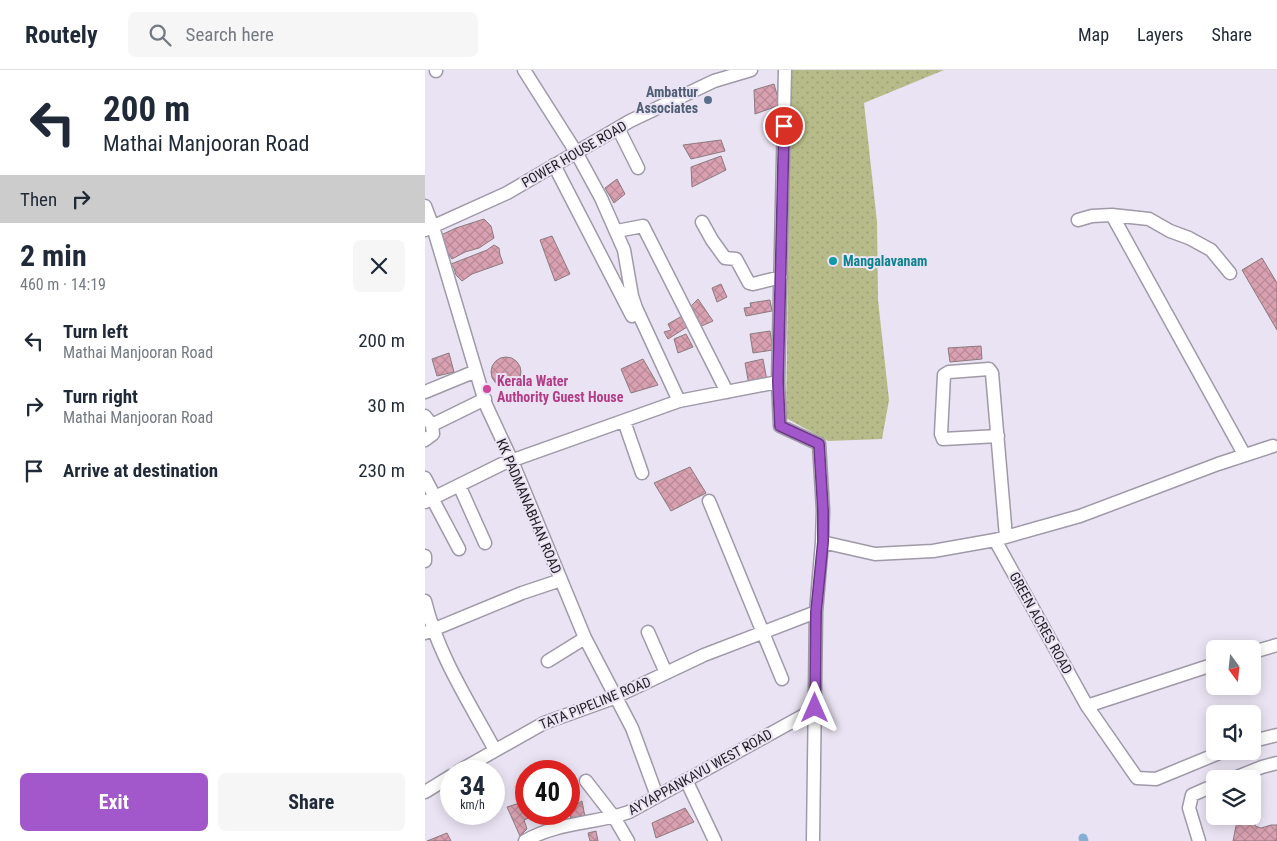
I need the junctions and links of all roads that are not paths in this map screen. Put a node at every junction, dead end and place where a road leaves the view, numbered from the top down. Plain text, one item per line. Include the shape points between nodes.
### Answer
1 (524, 70) edge
2 (751, 70) edge
3 (785, 70) edge
4 (714, 76) edge
5 (618, 128) junction
6 (575, 152) junction
7 (554, 165) junction
8 (637, 168) dead end
9 (425, 206) edge
10 (1112, 215) junction
11 (1078, 220) dead end
12 (702, 222) dead end
13 (429, 228) edge
14 (617, 230) junction
15 (1230, 273) dead end
16 (781, 277) junction
17 (634, 312) junction
18 (477, 371) junction
19 (778, 382) junction
20 (425, 392) edge
21 (727, 392) junction
22 (485, 399) junction
23 (679, 401) junction
24 (429, 420) edge
25 (624, 421) junction
26 (998, 436) junction
27 (425, 440) edge
28 (1273, 446) dead end
29 (1244, 454) junction
30 (507, 462) junction
31 (642, 473) dead end
32 (425, 478) edge
33 (459, 485) junction
34 (431, 499) edge
35 (709, 501) dead end
36 (1001, 538) junction
37 (823, 542) junction
38 (485, 544) dead end
39 (459, 549) dead end
40 (425, 556) edge
41 (425, 561) edge
42 (561, 580) junction
43 (425, 601) edge
44 (816, 612) junction
45 (429, 631) edge
46 (648, 632) dead end
47 (763, 632) junction
48 (585, 638) junction
49 (1277, 644) edge
50 (1261, 649) edge
51 (548, 662) dead end
52 (1206, 667) edge
53 (666, 673) junction
54 (782, 679) dead end
55 (616, 697) junction
56 (1087, 706) junction
57 (815, 708) junction
58 (1277, 735) edge
59 (1261, 739) edge
60 (495, 750) junction
61 (1206, 758) edge
62 (478, 760) edge
63 (1277, 763) edge
64 (1254, 770) edge
65 (686, 780) junction
66 (586, 781) dead end
67 (440, 783) edge
68 (1206, 790) edge
69 (425, 792) edge
70 (657, 796) junction
71 (614, 817) junction
72 (525, 841) edge
73 (628, 841) edge
74 (715, 841) edge
75 (813, 841) edge
76 (1199, 841) edge

1 - 6 street
2 - 4 street, POWER HOUSE ROAD
3 - 16 street
4 - 5 street, POWER HOUSE ROAD
5 - 6 street, POWER HOUSE ROAD
5 - 8 street
6 - 7 street, POWER HOUSE ROAD
6 - 14 street
7 - 13 street, POWER HOUSE ROAD via 507,193
7 - 17 street
9 - 13 street, KK PADMANABHAN ROAD
10 - 11 street
10 - 15 street via 1149,219 1189,238 1211,250
10 - 29 street
12 - 16 street via 725,258 738,262 749,282 753,284
13 - 18 street, KK PADMANABHAN ROAD
14 - 17 street via 624,250
14 - 21 street via 643,226
16 - 19 street
17 - 23 street
18 - 20 street
18 - 22 street, KK PADMANABHAN ROAD
19 - 21 street
19 - 37 street via 780,426 819,444
21 - 23 street
22 - 24 street
22 - 30 street, KK PADMANABHAN ROAD
23 - 25 street
24 - 27 street via 433,434
25 - 30 street
25 - 31 street
26 - 26 street via 989,369 944,375 943,439
26 - 36 street
28 - 29 street
29 - 36 street via 1080,516
30 - 33 street
30 - 42 street, KK PADMANABHAN ROAD
32 - 34 street
33 - 34 street
33 - 38 street
34 - 39 street
35 - 47 street
36 - 37 street via 933,551 875,554
36 - 56 street, GREEN ACRES ROAD
37 - 44 street
40 - 41 street
42 - 45 street
42 - 48 street, KK PADMANABHAN ROAD
43 - 45 street
44 - 47 street, TATA PIPELINE ROAD
44 - 57 street
45 - 60 street
46 - 53 street
47 - 53 street, TATA PIPELINE ROAD
47 - 54 street
48 - 51 street
48 - 55 street, KK PADMANABHAN ROAD
49 - 50 street
52 - 56 street
53 - 55 street, TATA PIPELINE ROAD
55 - 60 street, TATA PIPELINE ROAD via 544,723
55 - 70 street, KK PADMANABHAN ROAD via 632,728
56 - 61 street, GREEN ACRES ROAD via 1137,778 1156,778
57 - 65 street, AYYAPPANKAVU WEST ROAD
57 - 75 street
58 - 59 street
60 - 62 street, TATA PIPELINE ROAD
63 - 64 street
65 - 70 street, AYYAPPANKAVU WEST ROAD
65 - 74 street
66 - 71 street
67 - 69 street
68 - 76 street via 1192,795 1189,808
70 - 71 street, AYYAPPANKAVU WEST ROAD
71 - 72 street, AYYAPPANKAVU WEST ROAD via 539,833
71 - 73 street

